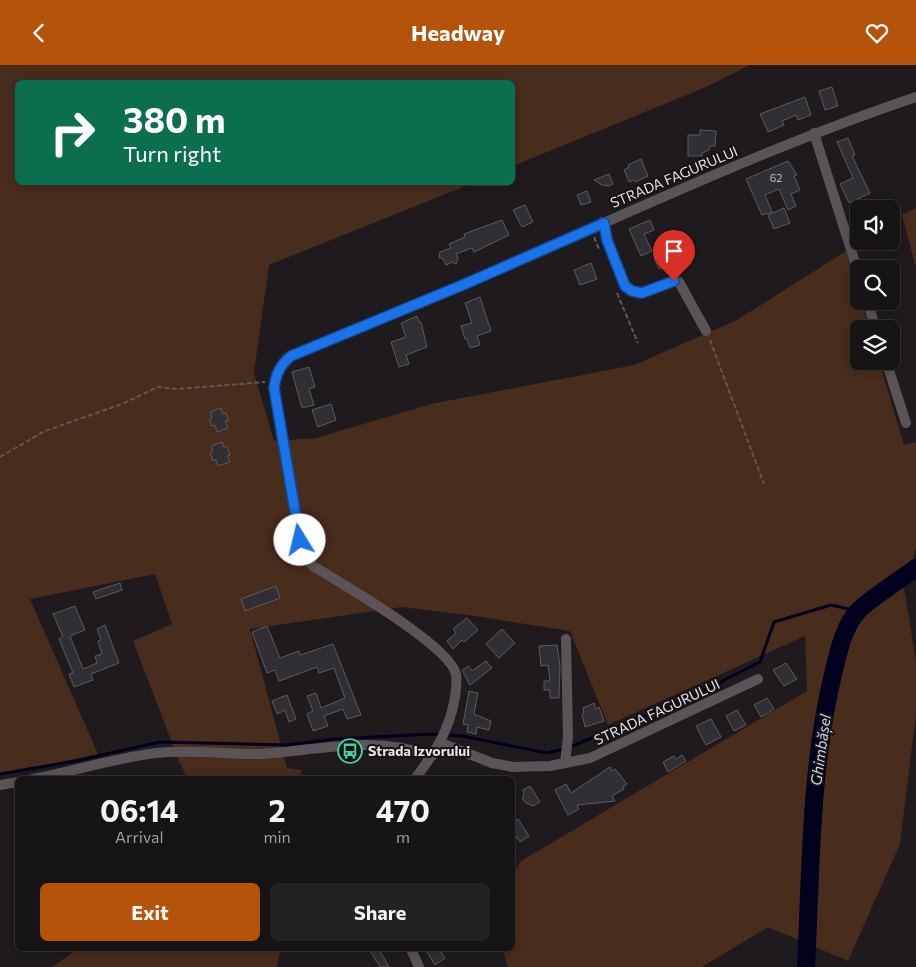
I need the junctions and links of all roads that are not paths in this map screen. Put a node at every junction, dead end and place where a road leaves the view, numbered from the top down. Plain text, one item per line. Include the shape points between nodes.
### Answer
1 (916, 97) edge
2 (814, 133) junction
3 (604, 223) junction
4 (854, 260) edge
5 (706, 331) road end
6 (889, 370) edge
7 (906, 423) dead end
8 (566, 639) dead end
9 (758, 679) dead end
10 (443, 737) junction
11 (566, 753) junction
12 (432, 756) junction
13 (48, 776) edge
14 (417, 776) edge
15 (15, 782) edge
16 (0, 785) edge
17 (412, 951) edge
18 (419, 967) edge

1 - 2 street, STRADA FAGURULUI
2 - 3 street, STRADA FAGURULUI
2 - 4 street
3 - 5 street via 607,240 625,286 642,293 679,281
3 - 10 street, STRADA FAGURULUI via 291,356 279,370 275,382 300,540 307,559 412,630 450,662 456,674 456,689 452,714
6 - 7 street
8 - 11 street
9 - 11 street, STRADA FAGURULUI via 590,758
10 - 11 street, STRADA FAGURULUI via 492,763 513,767 534,768
10 - 12 street
12 - 13 street via 408,749 370,745 262,754 180,752 154,754
12 - 14 street
15 - 16 street
17 - 18 street

